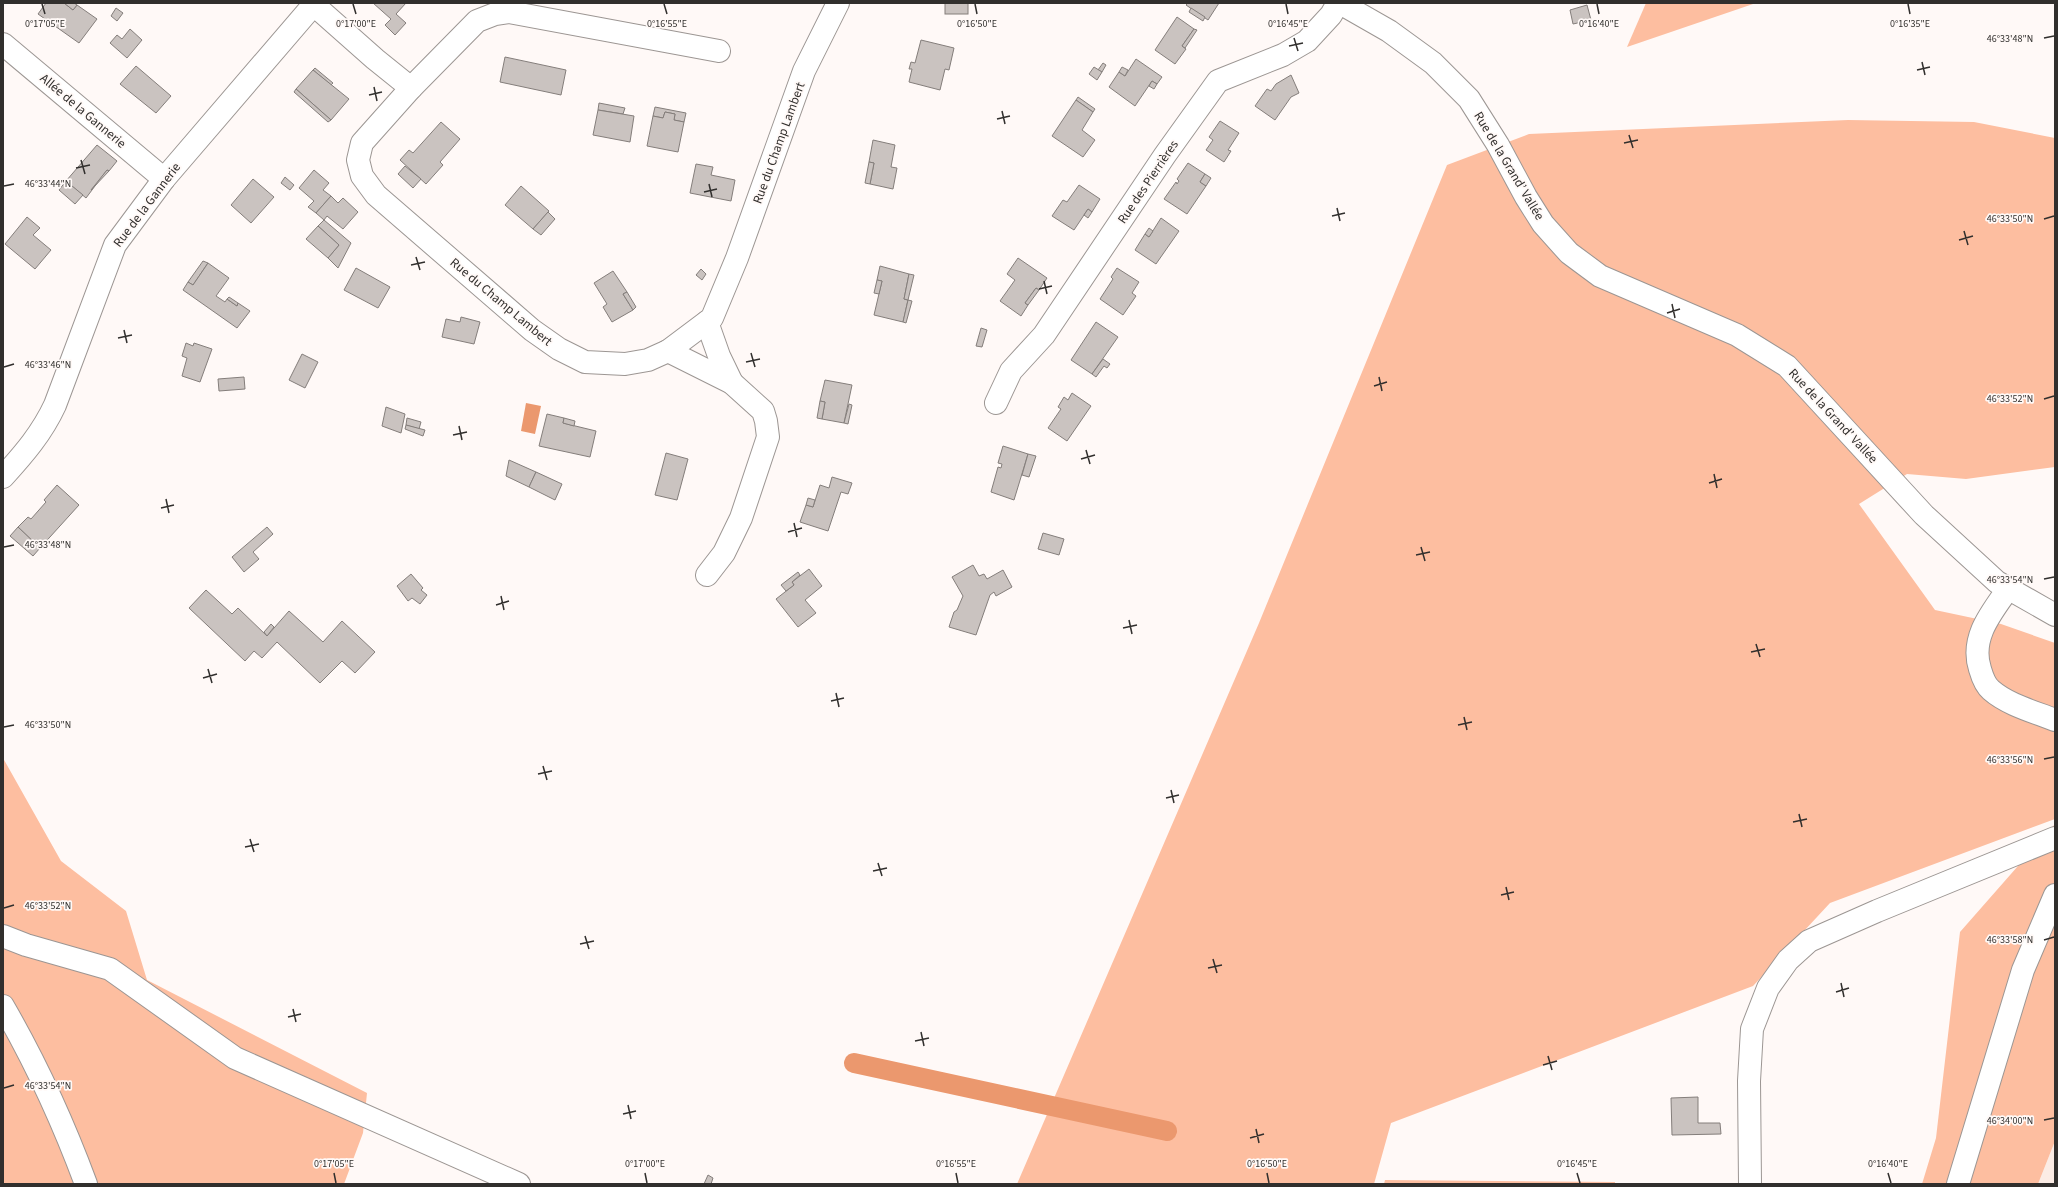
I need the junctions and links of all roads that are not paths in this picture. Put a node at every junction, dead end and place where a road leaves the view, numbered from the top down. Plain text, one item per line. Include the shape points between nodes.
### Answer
1 (838, 3) edge
2 (1339, 3) edge
3 (314, 4) edge
4 (3, 44) edge
5 (719, 51) dead end
6 (411, 88) junction
7 (164, 179) junction
8 (707, 322) junction
9 (668, 351) junction
10 (732, 383) junction
11 (996, 403) dead end
12 (3, 477) edge
13 (707, 575) dead end
14 (2008, 589) junction
15 (2055, 615) edge
16 (2055, 720) edge
17 (2055, 838) edge
18 (2055, 895) edge
19 (3, 936) edge
20 (3, 1006) edge
21 (86, 1184) edge
22 (519, 1184) edge
23 (1750, 1184) edge
24 (1958, 1184) edge

1 - 8 street, Rue du Champ Lambert via 804,71 737,258 712,318
2 - 11 street, Rue des Pierrières via 1307,41 1283,55 1218,81 1044,335 1011,371
2 - 14 street, Rue de la Grand’ Vallée via 1389,32 1426,59 1468,99 1498,145 1529,203 1543,224 1569,253 1600,276 1737,335 1787,366 1924,516
3 - 6 street
3 - 7 street, Rue de la Gannerie
4 - 7 street, Allée de la Gannerie
5 - 6 street, Rue du Champ Lambert via 509,12 477,21
6 - 9 street, Rue du Champ Lambert via 362,143 358,160 362,176 376,195 532,330 559,350 585,362 625,364 648,360
7 - 12 street, Rue de la Gannerie via 115,245 46,424 29,449
8 - 9 street, Rue du Champ Lambert
8 - 10 street
9 - 10 street
10 - 13 street via 763,411 768,437 741,518 724,553
14 - 15 street, Rue de la Grand’ Vallée
14 - 16 street via 1992,612 1977,642 1977,660 1982,678 1991,690 2008,700
17 - 23 street via 1809,941 1788,960 1768,988 1752,1028 1749,1082
18 - 24 street via 2024,970
19 - 22 street via 110,969 235,1058
20 - 21 street via 42,1078

